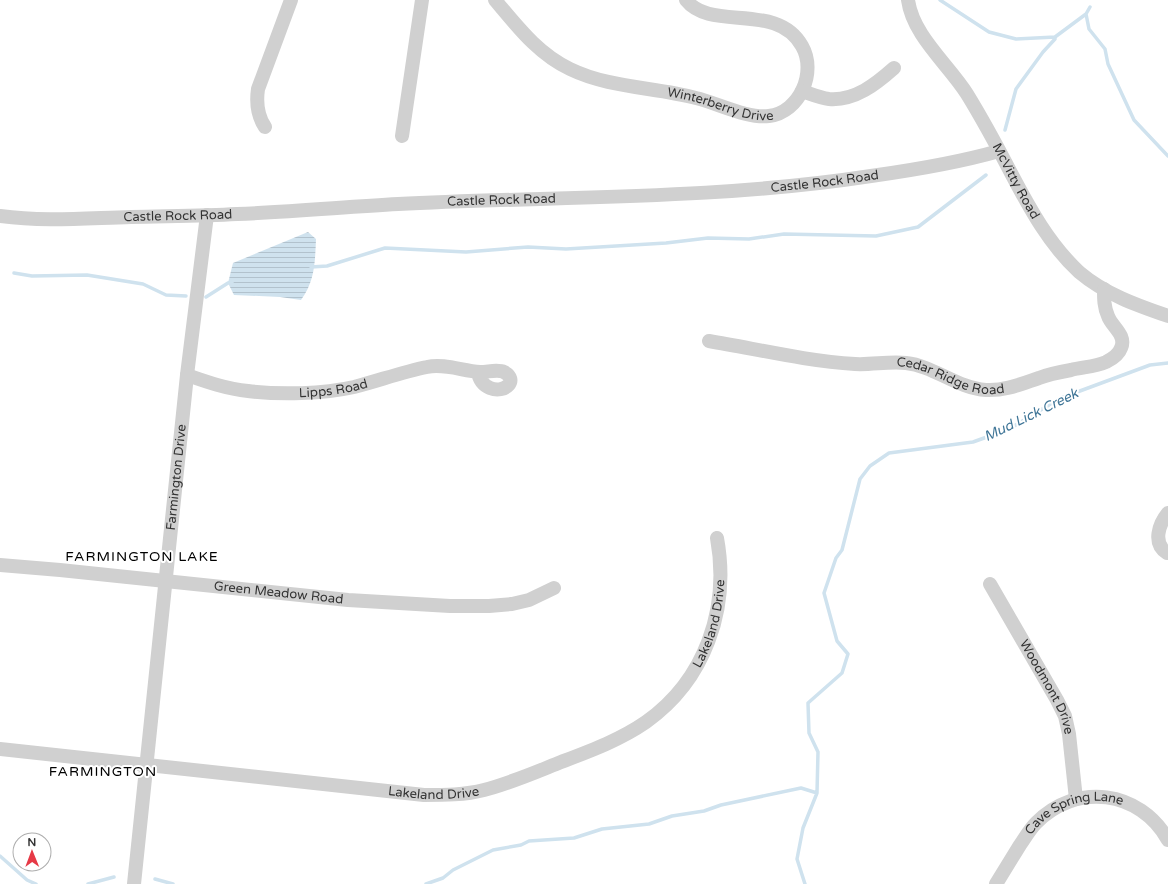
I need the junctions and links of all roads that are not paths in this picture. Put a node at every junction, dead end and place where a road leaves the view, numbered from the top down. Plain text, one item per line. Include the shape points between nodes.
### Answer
1 (291, 0) edge
2 (422, 0) edge
3 (495, 0) edge
4 (674, 0) edge
5 (908, 0) edge
6 (692, 4) edge
7 (894, 68) dead end
8 (802, 91) junction
9 (265, 127) dead end
10 (402, 136) dead end
11 (999, 151) junction
12 (207, 215) junction
13 (0, 216) edge
14 (1104, 289) junction
15 (1168, 316) edge
16 (709, 341) dead end
17 (478, 372) dead end
18 (187, 375) junction
19 (1168, 513) edge
20 (717, 538) dead end
21 (1167, 553) dead end
22 (0, 565) edge
23 (166, 580) junction
24 (990, 584) dead end
25 (554, 588) dead end
26 (0, 749) edge
27 (146, 764) junction
28 (1076, 799) junction
29 (1168, 840) edge
30 (134, 884) edge
31 (996, 884) edge

1 - 9 street via 258,89 258,111
2 - 10 street
3 - 8 street, Winterberry Drive via 533,43 569,69 592,78 697,98 758,116 769,116 785,110 795,102
4 - 6 street, Winterberry Drive via 684,9
5 - 11 street, McVitty Road via 912,16 923,36 966,92
6 - 8 street, Winterberry Drive via 718,15 768,21 789,30 803,47 808,62 808,73
7 - 8 street via 868,89 848,97 829,99
11 - 12 street, Castle Rock Road via 932,167 791,187 697,194 397,204
11 - 14 street, McVitty Road via 1032,213 1052,243 1080,273
12 - 13 street, Castle Rock Road via 82,218
12 - 18 street, Farmington Drive
14 - 15 street, McVitty Road via 1124,300
14 - 16 street, Cedar Ridge Road via 1104,304 1108,316 1122,338 1122,346 1116,355 1098,365 1072,369 1001,390 970,387 922,366 908,363 855,364
17 - 18 street, Lipps Road via 429,366 353,387 290,393 248,392
18 - 23 street, Farmington Drive
19 - 21 street via 1162,520 1158,537 1160,546
20 - 27 street, Lakeland Drive via 721,569 715,624 702,658 690,678 666,705 645,722 622,736 544,769 484,790 424,795
22 - 23 street, Green Meadow Road
23 - 25 street, Green Meadow Road via 348,600 450,606 512,604 530,600
23 - 27 street, Farmington Drive
24 - 28 street, Woodmont Drive via 1064,716 1069,734
26 - 27 street, Lakeland Drive
27 - 30 street, Farmington Drive
28 - 29 street, Cave Spring Lane via 1108,797 1131,804 1153,820
28 - 31 street, Cave Spring Lane via 1063,804 1036,823

